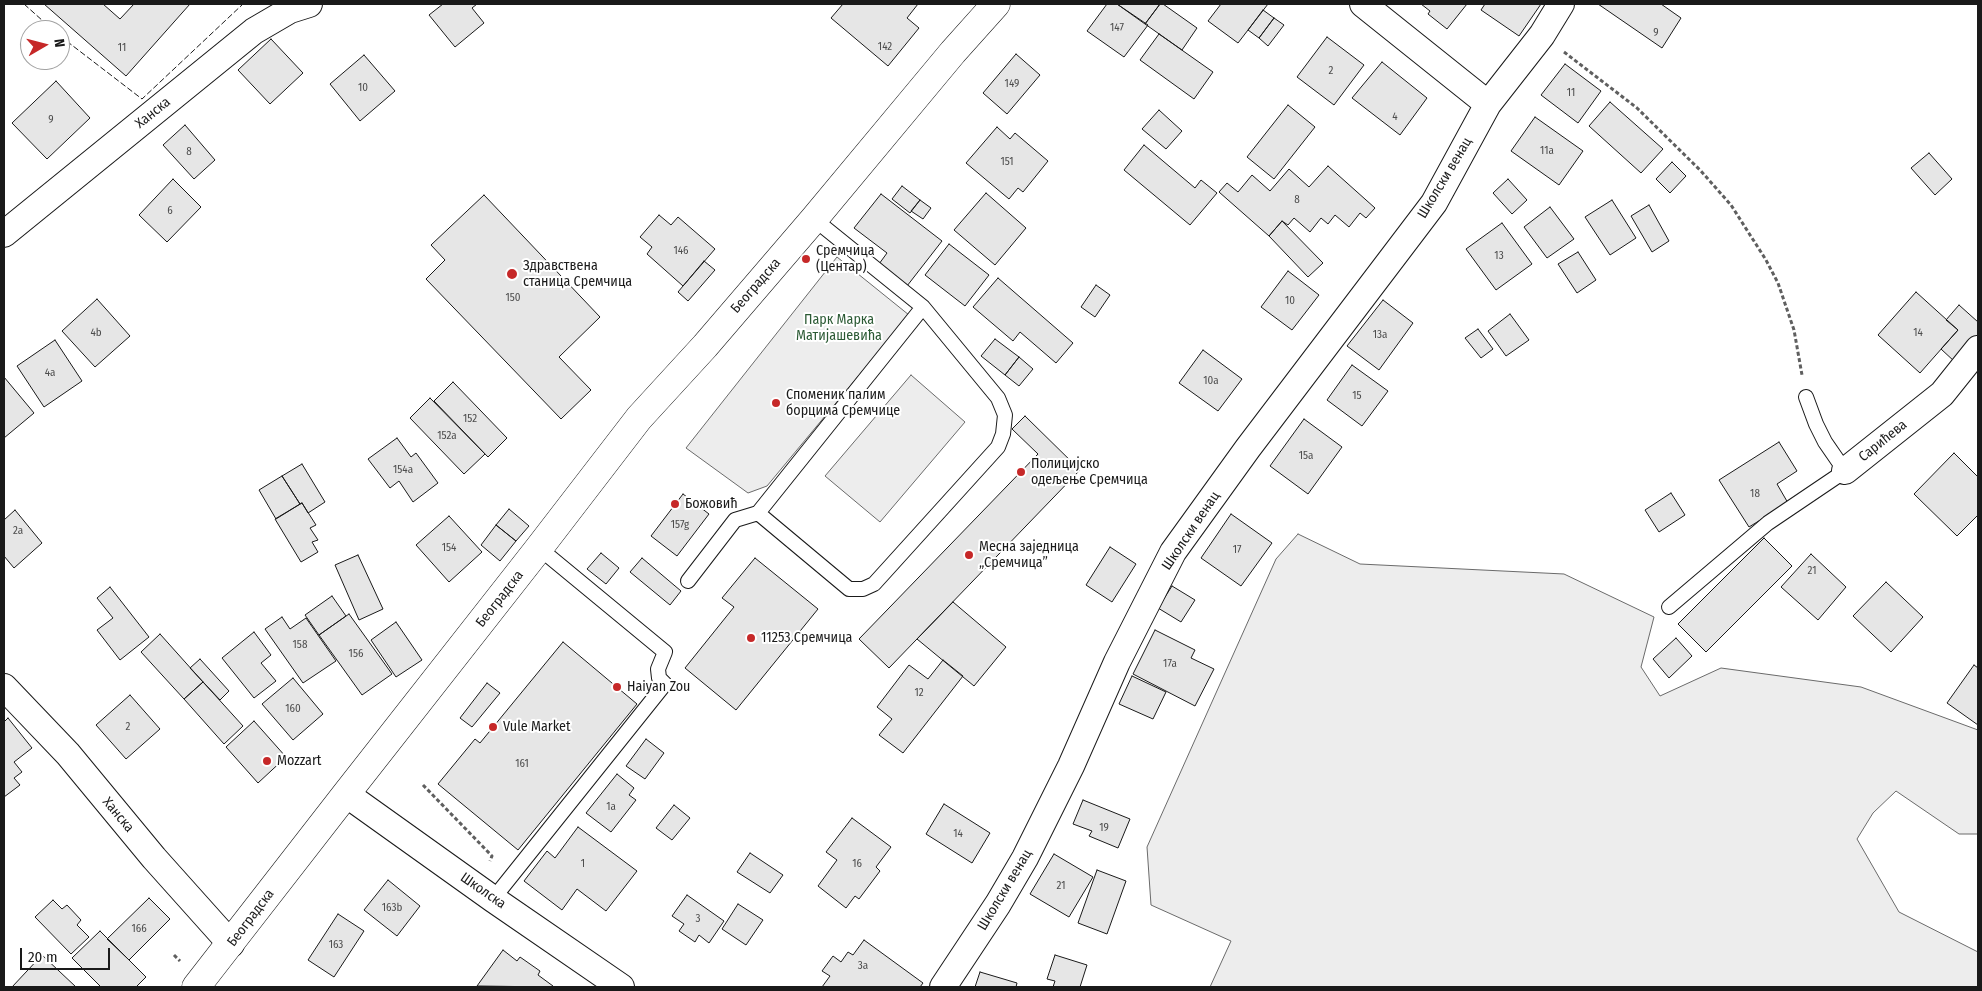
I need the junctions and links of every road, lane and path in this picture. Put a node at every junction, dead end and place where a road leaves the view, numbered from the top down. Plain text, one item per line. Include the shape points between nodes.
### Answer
1 (996, 4) edge
2 (1363, 4) edge
3 (1561, 4) edge
4 (295, 6) edge
5 (1542, 35) junction
6 (1488, 104) junction
7 (814, 219) junction
8 (4, 234) edge
9 (923, 307) junction
10 (1978, 349) edge
11 (1806, 397) joint
12 (1845, 471) junction
13 (758, 513) junction
14 (539, 548) junction
15 (688, 581) dead end
16 (1669, 607) dead end
17 (4, 687) edge
18 (423, 785) dead end
19 (346, 794) junction
20 (489, 864) dead end
21 (493, 899) junction
22 (231, 944) junction
23 (590, 979) edge
24 (196, 987) edge
25 (621, 987) edge
26 (943, 987) edge

1 - 7 main road, Београдска
2 - 6 street
3 - 5 street, Школски венац
4 - 8 street, Ханска via 254,31
5 - 6 street, Школски венац
5 - 11 path via 1637,108 1731,205 1778,283 1794,330
6 - 26 street, Школски венац via 1434,203 1173,552 1117,662 1071,766 1025,858
7 - 9 lane
7 - 14 main road, Београдска via 639,418
9 - 13 lane
9 - 13 lane via 998,398 1005,415 1004,434 998,447 874,584 863,589 849,589
10 - 12 street, Сарићева via 1942,394
11 - 12 lane, Сарићева via 1825,442
12 - 16 lane via 1768,523
13 - 15 lane via 735,520
14 - 19 main road, Београдска
14 - 21 lane via 665,652 658,669 659,678 665,684
17 - 22 street, Ханска via 68,754
18 - 20 path via 492,856
19 - 21 street, Школска
19 - 22 main road, Београдска
21 - 23 street, Школска
22 - 24 main road, Београдска
23 - 25 street, Школска

